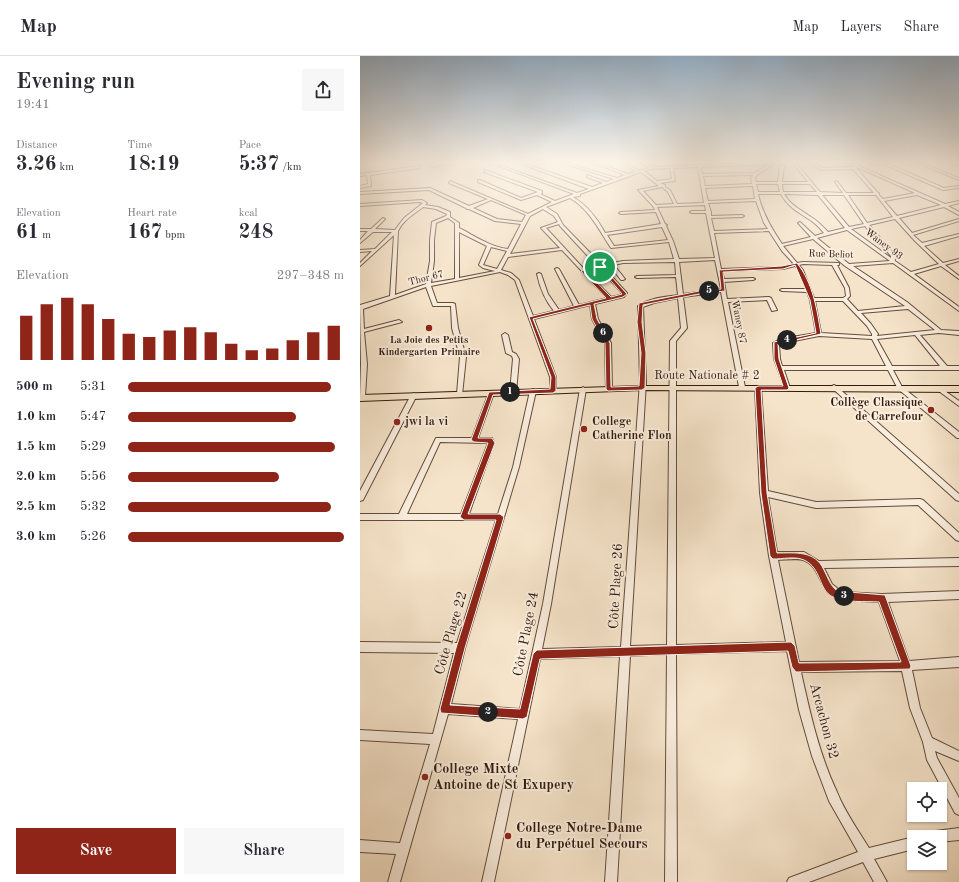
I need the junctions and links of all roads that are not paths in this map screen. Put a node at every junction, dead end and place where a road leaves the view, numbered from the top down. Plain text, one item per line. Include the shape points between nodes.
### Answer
1 (758, 200) edge
2 (883, 200) edge
3 (453, 201) edge
4 (488, 201) edge
5 (490, 201) edge
6 (551, 201) edge
7 (562, 201) edge
8 (578, 201) edge
9 (650, 201) edge
10 (674, 201) edge
11 (749, 201) edge
12 (786, 201) edge
13 (824, 201) edge
14 (851, 201) edge
15 (933, 201) edge
16 (959, 202) edge
17 (362, 203) edge
18 (393, 203) joint
19 (556, 203) junction
20 (706, 203) junction
21 (676, 205) junction
22 (944, 205) junction
23 (422, 206) junction
24 (655, 206) junction
25 (543, 207) junction
26 (468, 208) junction
27 (658, 211) junction
28 (692, 212) dead end
29 (709, 212) junction
30 (621, 213) dead end
31 (959, 214) edge
32 (528, 215) junction
33 (742, 216) dead end
34 (896, 216) junction
35 (448, 217) junction
36 (710, 217) junction
37 (383, 219) dead end
38 (959, 220) edge
39 (523, 223) junction
40 (559, 223) junction
41 (866, 223) junction
42 (800, 224) dead end
43 (665, 225) junction
44 (847, 228) junction
45 (457, 229) junction
46 (360, 230) edge
47 (372, 230) junction
48 (769, 230) junction
49 (396, 231) junction
50 (713, 232) junction
51 (826, 233) junction
52 (605, 234) junction
53 (911, 234) junction
54 (959, 235) edge
55 (812, 236) junction
56 (671, 241) junction
57 (360, 242) edge
58 (780, 245) junction
59 (921, 245) junction
60 (489, 246) junction
61 (563, 249) junction
62 (374, 250) junction
63 (510, 250) junction
64 (360, 251) edge
65 (506, 256) junction
66 (718, 259) junction
67 (677, 260) junction
68 (958, 261) edge
69 (893, 262) junction
70 (612, 264) junction
71 (796, 264) junction
72 (834, 264) junction
73 (360, 265) edge
74 (849, 265) junction
75 (941, 265) junction
76 (600, 267) junction
77 (557, 269) dead end
78 (720, 270) junction
79 (583, 271) junction
80 (498, 272) junction
81 (539, 274) dead end
82 (910, 274) junction
83 (679, 276) junction
84 (637, 277) dead end
85 (959, 278) edge
86 (457, 279) junction
87 (623, 279) dead end
88 (753, 279) dead end
89 (722, 281) junction
90 (428, 285) junction
91 (724, 290) junction
92 (782, 290) dead end
93 (808, 291) junction
94 (680, 296) junction
95 (392, 297) junction
96 (610, 299) junction
97 (844, 299) junction
98 (812, 300) junction
99 (726, 301) junction
100 (592, 303) junction
101 (577, 306) junction
102 (908, 306) junction
103 (360, 307) edge
104 (958, 308) edge
105 (774, 310) dead end
106 (556, 311) junction
107 (858, 312) junction
108 (531, 318) junction
109 (399, 322) dead end
110 (362, 331) junction
111 (939, 331) junction
112 (959, 333) edge
113 (505, 334) dead end
114 (819, 334) junction
115 (917, 334) junction
116 (874, 338) junction
117 (780, 368) junction
118 (889, 368) junction
119 (945, 368) junction
120 (959, 368) edge
121 (742, 387) junction
122 (834, 387) junction
123 (642, 388) junction
124 (673, 388) junction
125 (758, 388) junction
126 (787, 388) junction
127 (900, 388) junction
128 (938, 388) junction
129 (583, 389) junction
130 (608, 389) junction
131 (959, 389) edge
132 (533, 391) junction
133 (553, 391) junction
134 (513, 392) junction
135 (491, 393) junction
136 (460, 394) junction
137 (414, 395) junction
138 (361, 398) edge
139 (959, 404) edge
140 (959, 436) edge
141 (474, 440) junction
142 (764, 493) junction
143 (360, 498) edge
144 (959, 498) edge
145 (402, 516) junction
146 (360, 517) edge
147 (464, 517) junction
148 (500, 517) junction
149 (959, 538) edge
150 (773, 556) junction
151 (959, 562) edge
152 (818, 565) junction
153 (959, 595) edge
154 (882, 598) junction
155 (791, 646) junction
156 (360, 648) edge
157 (460, 648) junction
158 (673, 650) junction
159 (626, 652) junction
160 (537, 654) junction
161 (959, 662) edge
162 (906, 666) junction
163 (796, 667) junction
164 (445, 709) junction
165 (523, 714) junction
166 (360, 735) edge
167 (436, 739) junction
168 (928, 742) junction
169 (959, 756) edge
170 (959, 809) edge
171 (959, 834) edge
172 (947, 836) edge
173 (907, 845) edge
174 (360, 846) edge
175 (404, 849) junction
176 (866, 855) junction
177 (394, 882) edge
178 (488, 882) edge
179 (611, 882) edge
180 (671, 882) edge
181 (793, 882) edge
182 (881, 882) edge

1 - 48 street
2 - 34 street
3 - 26 street
4 - 26 street
5 - 32 street
6 - 19 street
7 - 19 street
8 - 52 street via 591,212
9 - 24 street
10 - 21 street
11 - 20 street
12 - 51 street via 800,213 820,224
13 - 44 street, Waney 93
14 - 41 street
15 - 22 street
16 - 22 street
17 - 18 street
18 - 23 street via 425,202
19 - 25 street
20 - 21 street
20 - 29 street, Waney 87
21 - 24 street
22 - 31 street
22 - 34 street
23 - 35 street via 449,213
23 - 49 street via 398,225
24 - 27 street
25 - 32 street
25 - 40 street via 556,215
26 - 39 street via 496,220
27 - 30 street
27 - 43 street
28 - 29 street
29 - 36 street, Waney 87
32 - 39 street
33 - 36 street
34 - 41 street
34 - 53 street
35 - 45 street via 457,222
35 - 90 street via 434,222
36 - 50 street, Waney 87
37 - 47 street
38 - 53 street
39 - 63 street
40 - 61 street via 543,228
40 - 76 street
41 - 44 street
41 - 69 street via 893,256
42 - 55 street
43 - 52 street
43 - 56 street
44 - 51 street
44 - 69 street, Waney 93
45 - 60 street
45 - 86 street
46 - 47 street
47 - 49 street
47 - 57 street
48 - 50 street
48 - 58 street
49 - 62 street
49 - 95 street
50 - 66 street, Waney 87
51 - 55 street
52 - 56 street via 614,248
53 - 59 street
54 - 59 street
55 - 58 street
55 - 74 street
56 - 67 street
58 - 71 street
59 - 75 street
60 - 63 street
60 - 80 street via 481,265
61 - 65 street
61 - 79 street
62 - 64 street
62 - 73 street
63 - 65 street
65 - 80 street
66 - 67 street
66 - 78 street, Waney 87
67 - 70 street
67 - 83 street
68 - 75 street
69 - 74 street, Rue Beliot
69 - 82 street, Waney 93
70 - 76 street
70 - 87 street
71 - 72 street, Rue Beliot
71 - 78 street, Rue Beliot via 783,268
71 - 93 street via 801,270
72 - 74 street, Rue Beliot
72 - 97 street via 847,288 848,296
74 - 102 street
75 - 82 street
75 - 85 street
76 - 79 street
76 - 96 street via 625,293
77 - 101 street
78 - 89 street, Waney 87
79 - 96 street
80 - 86 street, Thor 67
80 - 108 street via 514,277
81 - 106 street via 542,287
82 - 104 street, Waney 93
83 - 84 street
83 - 94 street
86 - 90 street, Thor 67
88 - 89 street
89 - 91 street, Waney 87
90 - 95 street, Thor 67
90 - 136 street via 435,305 453,304 455,328 463,357
91 - 94 street
91 - 99 street, Waney 87
92 - 93 street
93 - 98 street
94 - 123 street, Côte Plage 26 via 645,302 640,306
94 - 124 street via 684,328 674,339
95 - 103 street, Thor 67
96 - 100 street
97 - 98 street
97 - 107 street
98 - 114 street
99 - 105 street via 769,298
99 - 121 street, Waney 87
100 - 101 street
100 - 130 street via 595,319 608,343
101 - 106 street
102 - 107 street
102 - 111 street
103 - 110 street
106 - 108 street
107 - 116 street via 875,334
108 - 133 street via 553,377
109 - 110 street
110 - 138 street via 364,364
111 - 112 street
111 - 115 street
113 - 134 street via 508,353 514,355 516,360
114 - 116 street
114 - 117 street via 776,343 775,351
115 - 116 street
115 - 119 street
116 - 118 street
117 - 118 street
117 - 126 street
118 - 119 street
118 - 127 street
119 - 120 street
121 - 124 main road, Route Nationale # 2
121 - 125 main road, Route Nationale # 2
122 - 126 main road, Route Nationale # 2
122 - 127 main road, Route Nationale # 2
122 - 144 street
123 - 124 main road, Route Nationale # 2
123 - 130 main road, Route Nationale # 2
123 - 159 street, Côte Plage 26
124 - 158 street
125 - 126 main road, Route Nationale # 2
125 - 142 street, Arcachon 32
127 - 128 main road, Route Nationale # 2
127 - 140 street
128 - 131 main road, Route Nationale # 2
128 - 139 street
129 - 130 main road, Route Nationale # 2
129 - 133 main road, Route Nationale # 2
129 - 160 street, Côte Plage 24
132 - 133 main road, Route Nationale # 2
132 - 134 main road, Route Nationale # 2
132 - 148 street, Côte Plage 22 via 516,467
134 - 135 main road, Route Nationale # 2
135 - 136 main road, Route Nationale # 2
135 - 141 street
136 - 137 main road, Route Nationale # 2
137 - 138 main road, Route Nationale # 2
137 - 143 street
141 - 145 street via 436,441
141 - 147 street via 490,440 492,443
142 - 149 street via 816,505 920,502
142 - 150 street, Arcachon 32
145 - 146 street
145 - 147 street
147 - 148 street
148 - 157 street, Côte Plage 22
150 - 152 street via 804,556
150 - 155 street, Arcachon 32
151 - 152 street
152 - 154 street via 829,588 835,594
153 - 154 street
154 - 162 street
155 - 158 street
155 - 163 street, Arcachon 32
156 - 157 street
157 - 164 street, Côte Plage 22
158 - 159 street
158 - 180 street
159 - 160 street
159 - 179 street, Côte Plage 26
160 - 165 street, Côte Plage 24
161 - 162 street
162 - 163 street
162 - 168 street via 915,708
163 - 176 street, Arcachon 32 via 816,756 834,797
164 - 165 street
164 - 167 street, Côte Plage 22
165 - 178 street, Côte Plage 24
166 - 167 street
167 - 175 street, Côte Plage 22
168 - 169 street
168 - 170 street via 932,760
171 - 172 street
173 - 176 street
174 - 175 street
175 - 177 street, Côte Plage 22
176 - 181 street
176 - 182 street, Arcachon 32

